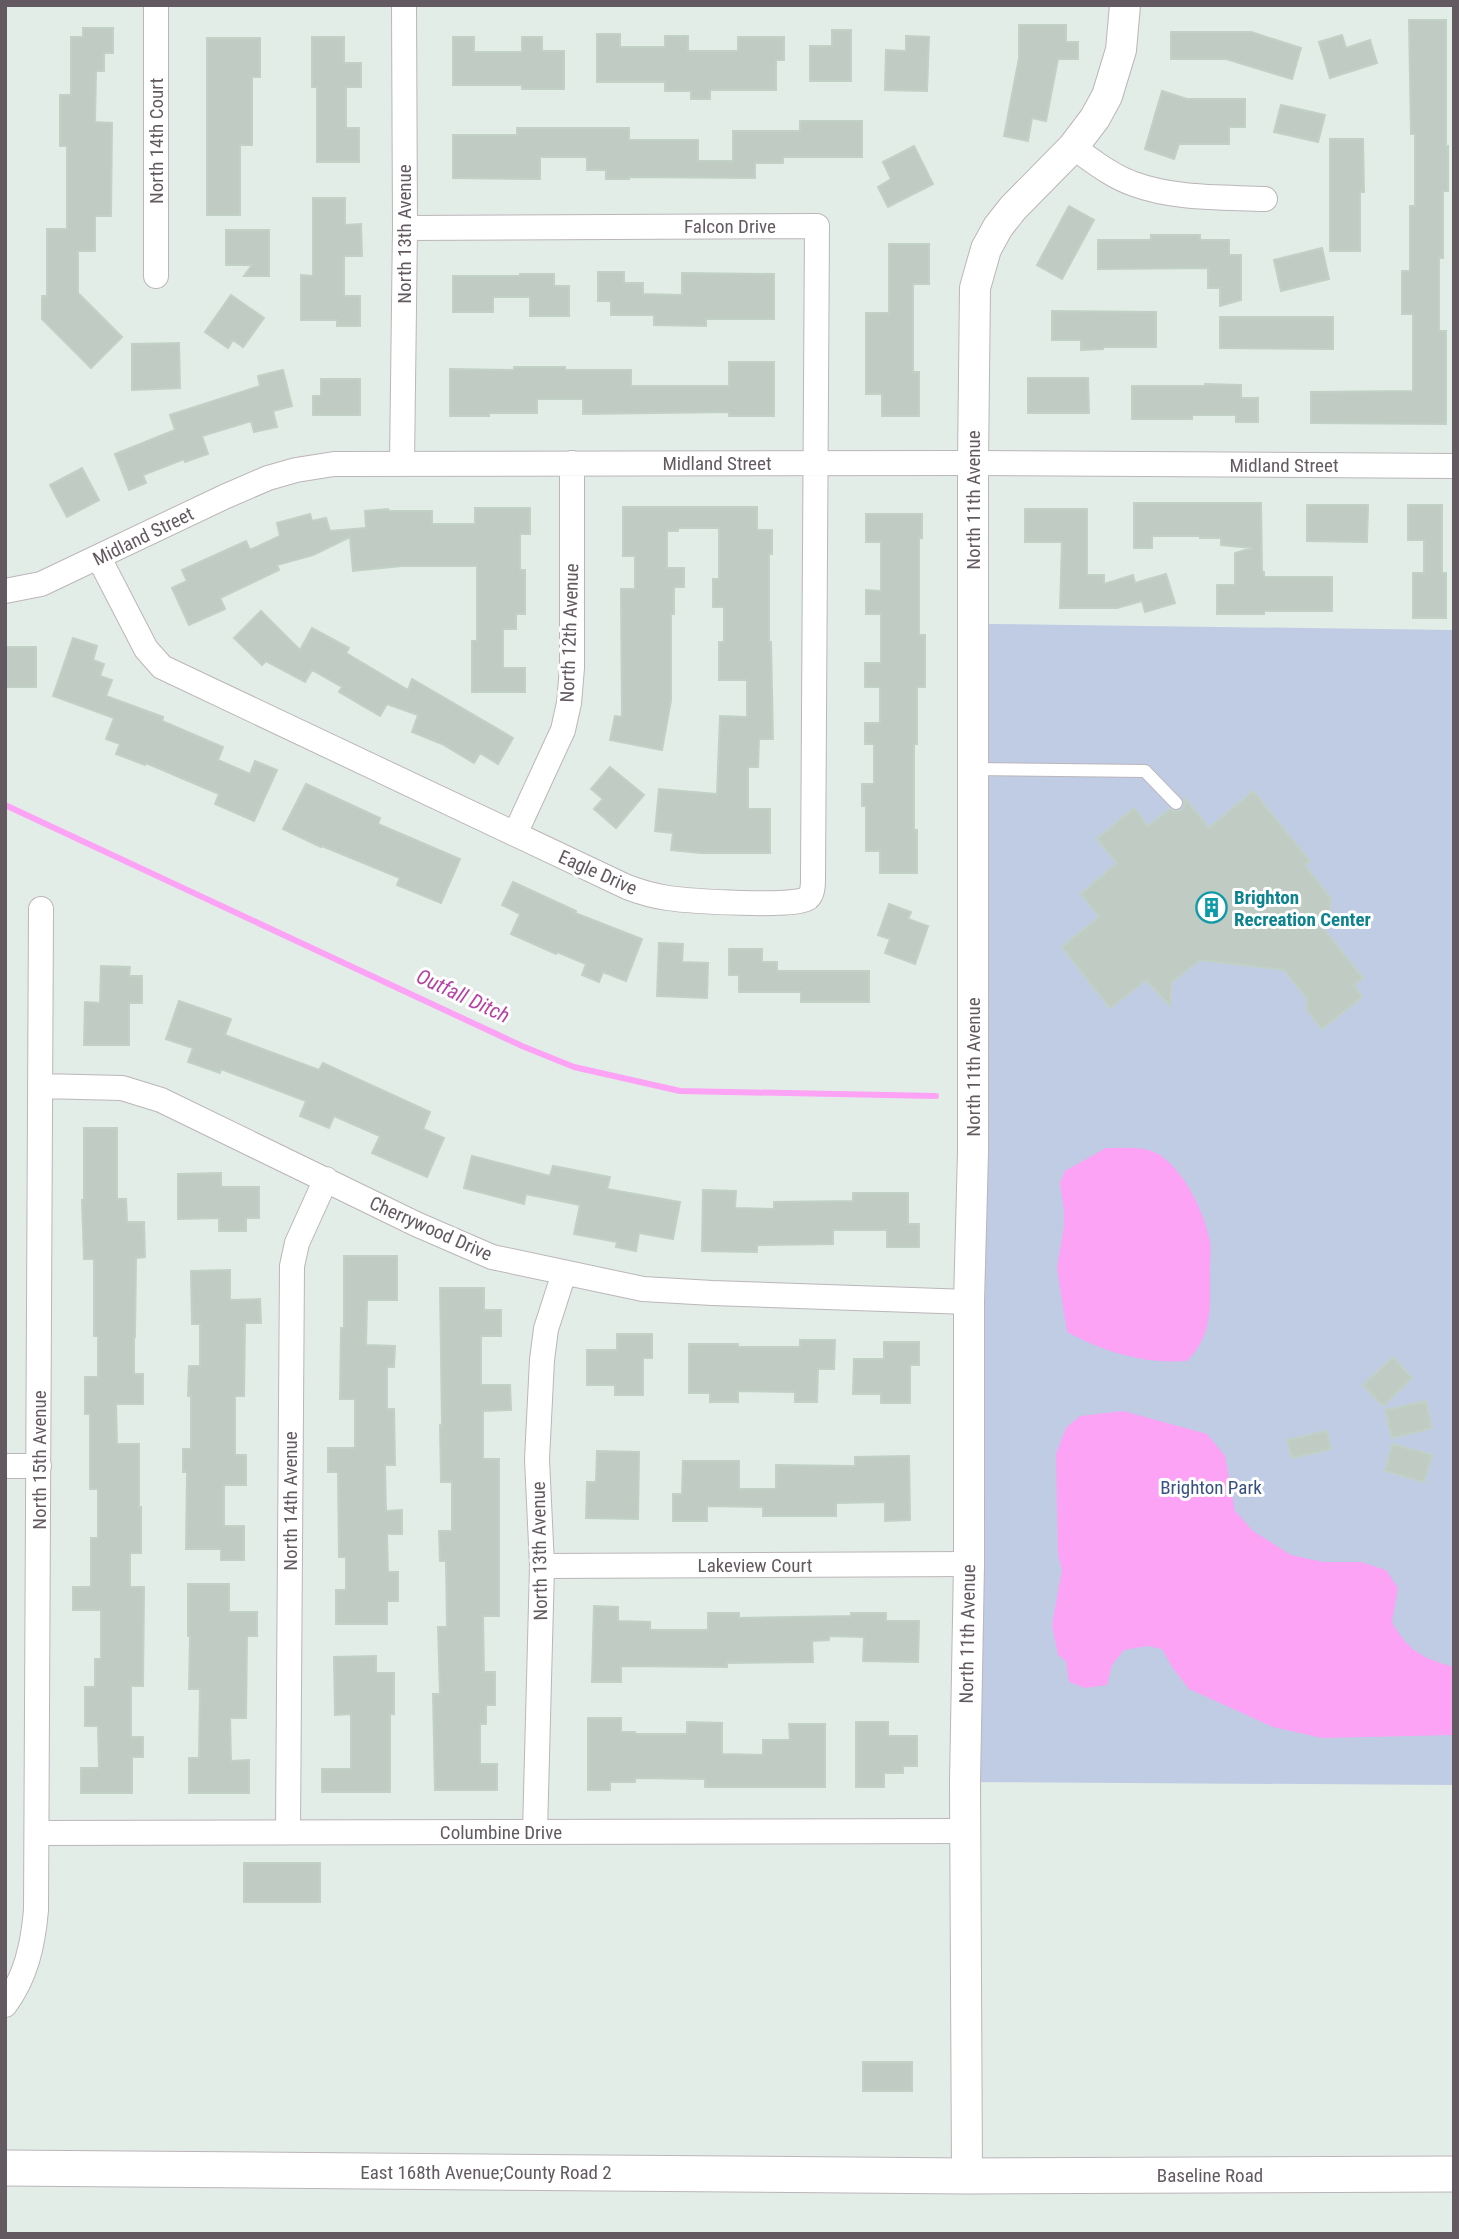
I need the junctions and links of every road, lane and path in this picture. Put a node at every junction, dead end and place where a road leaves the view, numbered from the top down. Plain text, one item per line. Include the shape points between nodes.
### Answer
1 (156, 5) edge
2 (404, 5) edge
3 (1125, 5) edge
4 (1073, 147) junction
5 (1265, 198) dead end
6 (405, 228) junction
7 (156, 276) dead end
8 (402, 463) junction
9 (572, 463) junction
10 (816, 463) junction
11 (973, 463) junction
12 (1454, 466) edge
13 (99, 558) junction
14 (5, 591) edge
15 (973, 769) junction
16 (1176, 803) dead end
17 (515, 834) junction
18 (41, 909) dead end
19 (40, 1086) junction
20 (326, 1179) junction
21 (564, 1273) junction
22 (969, 1302) junction
23 (5, 1466) edge
24 (38, 1466) junction
25 (969, 1564) junction
26 (542, 1566) junction
27 (288, 1831) junction
28 (965, 1831) junction
29 (535, 1832) junction
30 (37, 1833) junction
31 (5, 2005) edge
32 (5, 2168) edge
33 (1454, 2174) edge
34 (967, 2176) junction

1 - 7 street, North 14th Court
2 - 6 street, North 13th Avenue
3 - 4 street, North 11th Avenue via 1115,75 1095,118
4 - 5 street via 1120,178 1152,190
4 - 11 street, North 11th Avenue via 998,227 979,269 974,300
6 - 8 street, North 13th Avenue
6 - 10 street, Falcon Drive via 817,226
8 - 9 street, Midland Street
8 - 13 street, Midland Street via 334,464 268,478
9 - 10 street, Midland Street
9 - 17 street, North 12th Avenue via 569,703 563,730
10 - 11 street, Midland Street
10 - 17 street, Eagle Drive via 813,877 808,898 712,902 666,898 627,887
11 - 12 street, Midland Street
11 - 15 street, North 11th Avenue
13 - 14 street, Midland Street via 41,584
13 - 17 street, Eagle Drive via 146,649 162,667
15 - 16 lane via 1145,771
15 - 22 street, North 11th Avenue
18 - 19 street, North 15th Avenue
19 - 20 street, Cherrywood Drive via 101,1086 138,1092
19 - 24 street, North 15th Avenue
20 - 21 street, Cherrywood Drive via 492,1257
20 - 27 street, North 14th Avenue via 297,1243 292,1266
21 - 22 street, Cherrywood Drive via 643,1289
21 - 26 street, North 13th Avenue via 546,1329 542,1360 537,1459
22 - 25 street, North 11th Avenue
23 - 24 street
24 - 30 street, North 15th Avenue
25 - 26 street, Lakeview Court
25 - 28 street, North 11th Avenue
26 - 29 street, North 13th Avenue
27 - 29 street, Columbine Drive
27 - 30 street, Columbine Drive
28 - 29 street, Columbine Drive
28 - 34 street, North 11th Avenue
30 - 31 street, North 15th Avenue via 34,1934 22,1975
32 - 34 main road, East 168th Avenue;County Road 2
33 - 34 main road, Baseline Road

